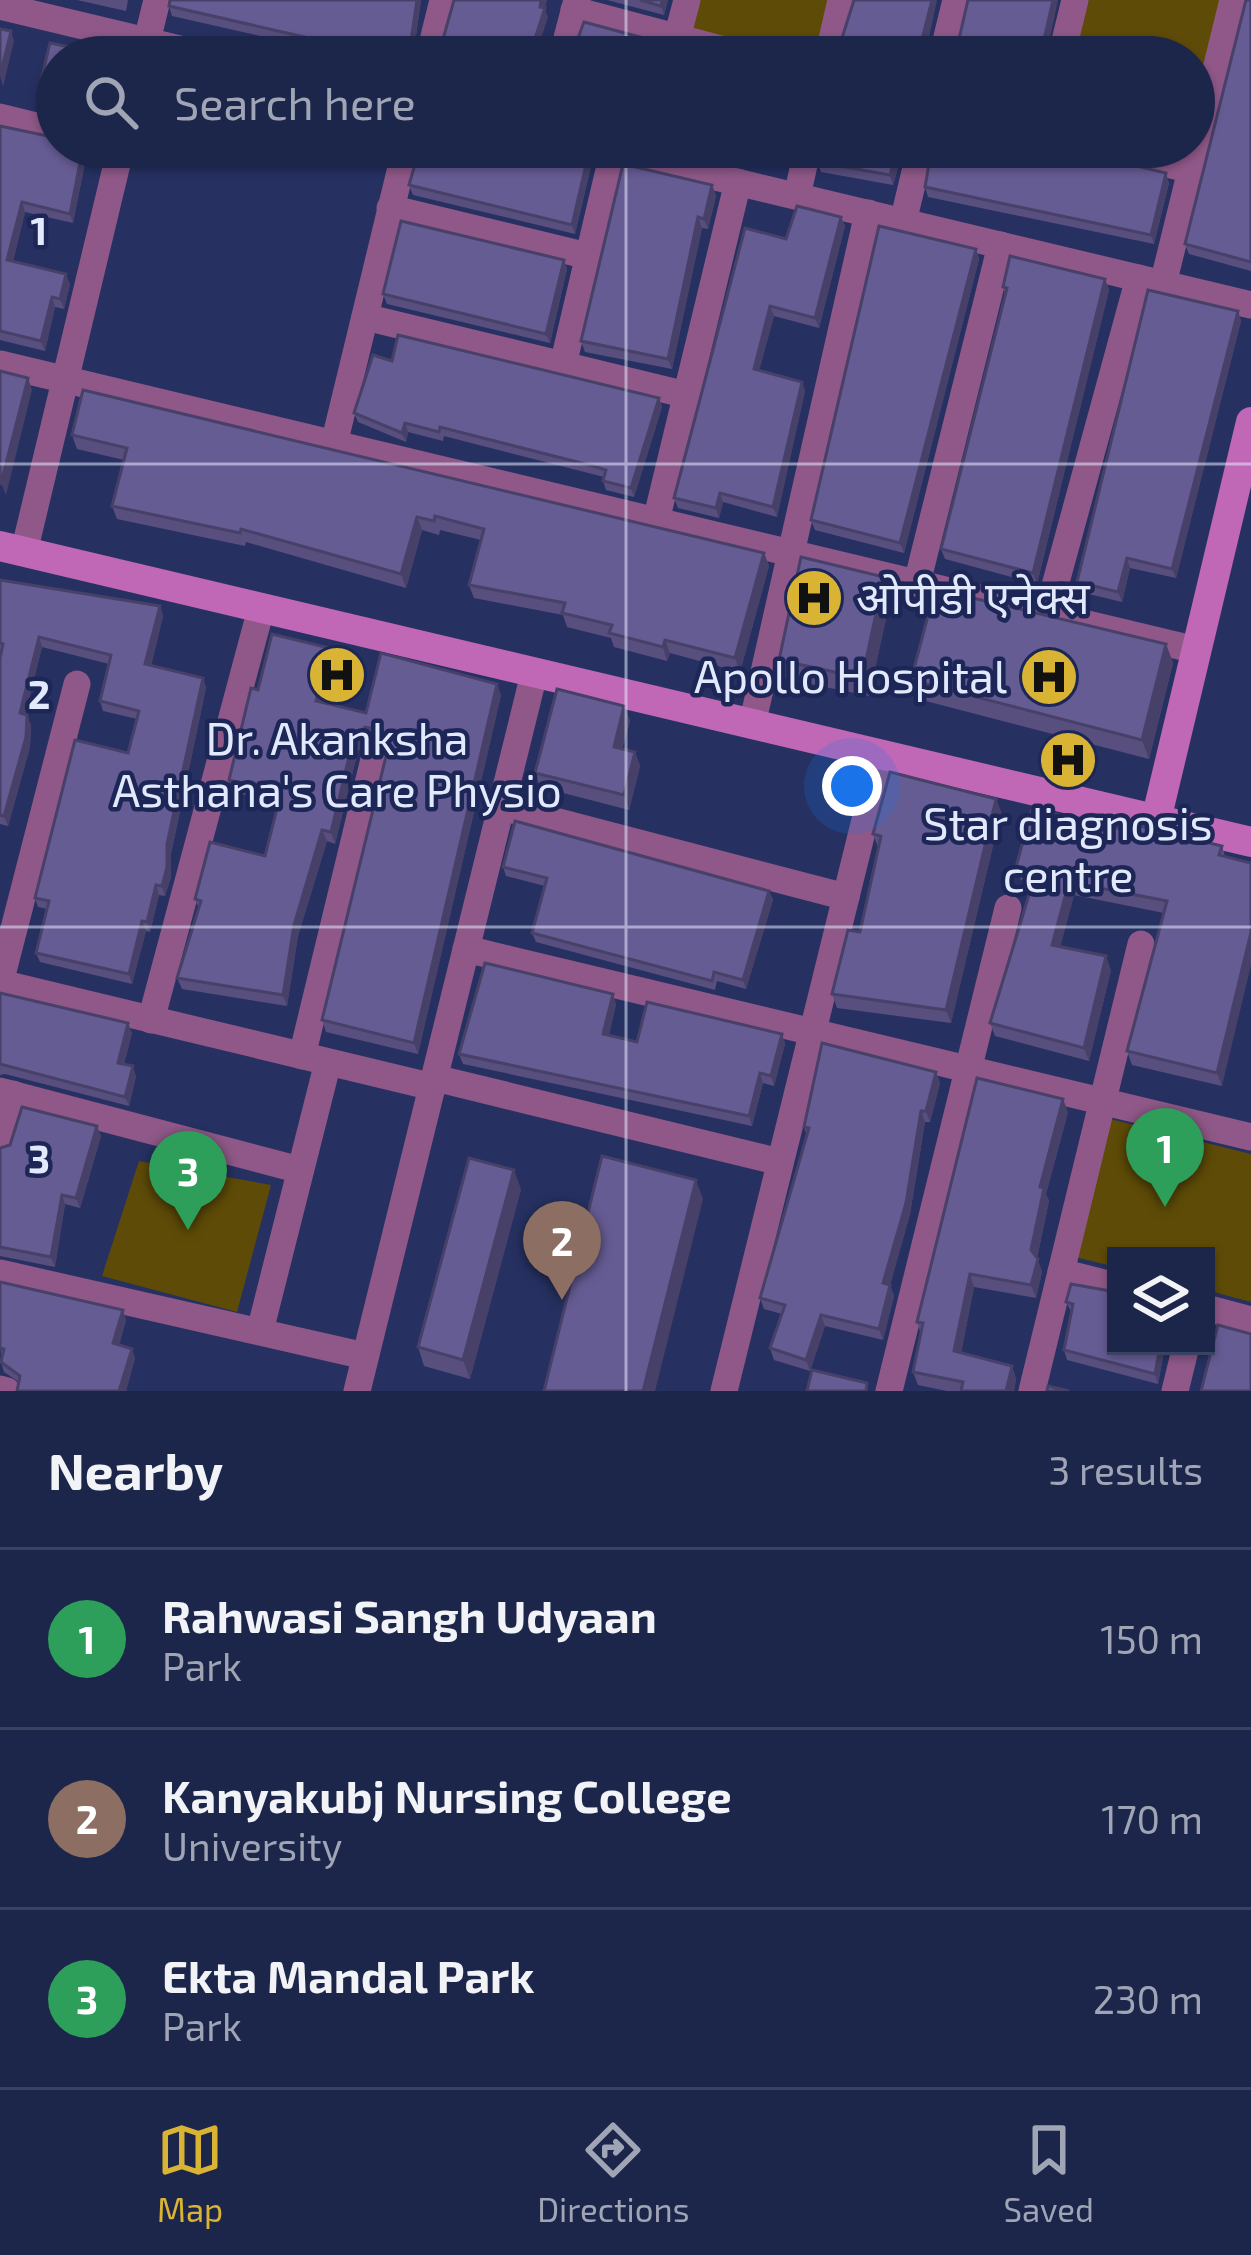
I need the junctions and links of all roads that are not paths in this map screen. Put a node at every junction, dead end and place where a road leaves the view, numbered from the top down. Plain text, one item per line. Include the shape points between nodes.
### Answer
1 (157, 0) edge
2 (443, 0) edge
3 (686, 0) edge
4 (841, 0) edge
5 (956, 0) edge
6 (1075, 0) edge
7 (1233, 0) edge
8 (575, 5) edge
9 (0, 6) edge
10 (32, 7) edge
11 (678, 34) junction
12 (110, 36) edge
13 (148, 36) edge
14 (434, 36) edge
15 (567, 36) edge
16 (684, 36) edge
17 (833, 36) edge
18 (947, 36) edge
19 (1066, 36) edge
20 (1215, 73) edge
21 (0, 117) edge
22 (36, 126) edge
23 (116, 168) edge
24 (400, 168) edge
25 (599, 168) edge
26 (678, 168) edge
27 (803, 168) edge
28 (916, 168) edge
29 (1183, 168) edge
30 (1191, 170) joint
31 (738, 182) junction
32 (797, 196) junction
33 (390, 208) junction
34 (868, 213) junction
35 (903, 222) junction
36 (1001, 245) junction
37 (588, 256) junction
38 (1151, 281) junction
39 (1251, 305) edge
40 (365, 317) junction
41 (0, 364) edge
42 (563, 365) junction
43 (65, 380) junction
44 (687, 395) junction
45 (1251, 422) edge
46 (334, 444) junction
47 (656, 521) junction
48 (12, 549) edge
49 (790, 553) junction
50 (917, 584) junction
51 (261, 609) junction
52 (1047, 615) junction
53 (1196, 650) junction
54 (534, 674) junction
55 (76, 684) dead end
56 (752, 725) junction
57 (375, 755) dead end
58 (881, 755) junction
59 (501, 807) junction
60 (1156, 820) junction
61 (1251, 842) edge
62 (846, 897) junction
63 (1007, 908) dead end
64 (1142, 944) dead end
65 (466, 949) junction
66 (0, 983) edge
67 (151, 1020) junction
68 (812, 1036) junction
69 (315, 1059) junction
70 (967, 1072) junction
71 (434, 1083) junction
72 (6, 1093) edge
73 (1102, 1103) junction
74 (1249, 1129) edge
75 (0, 1143) edge
76 (781, 1162) junction
77 (300, 1170) junction
78 (1061, 1272) junction
79 (0, 1273) edge
80 (1107, 1284) edge
81 (1215, 1310) edge
82 (1251, 1320) edge
83 (260, 1331) junction
84 (1184, 1355) edge
85 (365, 1357) junction
86 (357, 1391) edge
87 (724, 1391) edge
88 (889, 1391) edge
89 (1032, 1391) edge
90 (1175, 1391) edge

1 - 13 street
2 - 14 street
3 - 11 street
4 - 17 street
5 - 18 street
6 - 19 street
7 - 20 street
8 - 11 street
8 - 15 street
9 - 10 street
10 - 12 street
11 - 16 street
21 - 22 street
23 - 43 street
24 - 33 street
25 - 37 street
26 - 31 street
27 - 32 street
28 - 35 street
29 - 30 street
30 - 38 street
31 - 32 street
31 - 44 street
32 - 34 street
33 - 37 street
33 - 40 street
34 - 35 street
34 - 49 street
35 - 36 street
36 - 38 street
36 - 50 street
37 - 42 street
38 - 39 street
38 - 52 street
40 - 42 street
40 - 46 street
41 - 43 street
42 - 44 street
43 - 46 street
43 - 48 street
44 - 47 street
45 - 53 street
46 - 47 street
47 - 49 street
48 - 51 street
49 - 50 street
49 - 56 street
50 - 52 street
51 - 54 street
51 - 67 street
52 - 53 street
53 - 60 street
54 - 56 street
54 - 59 street
55 - 66 street
56 - 58 street
57 - 69 street
58 - 60 street
58 - 62 street
59 - 62 street
59 - 65 street
60 - 61 street
62 - 68 street
63 - 70 street
64 - 73 street
65 - 68 street
65 - 71 street
66 - 67 street
67 - 69 street
68 - 70 street
68 - 76 street
69 - 71 street
69 - 77 street
70 - 73 street
70 - 88 street
71 - 76 street
71 - 85 street
72 - 75 street
72 - 77 street
73 - 74 street
73 - 78 street
76 - 87 street
77 - 83 street
78 - 80 street
78 - 89 street
79 - 83 street
81 - 82 street
83 - 85 street
84 - 90 street
85 - 86 street

